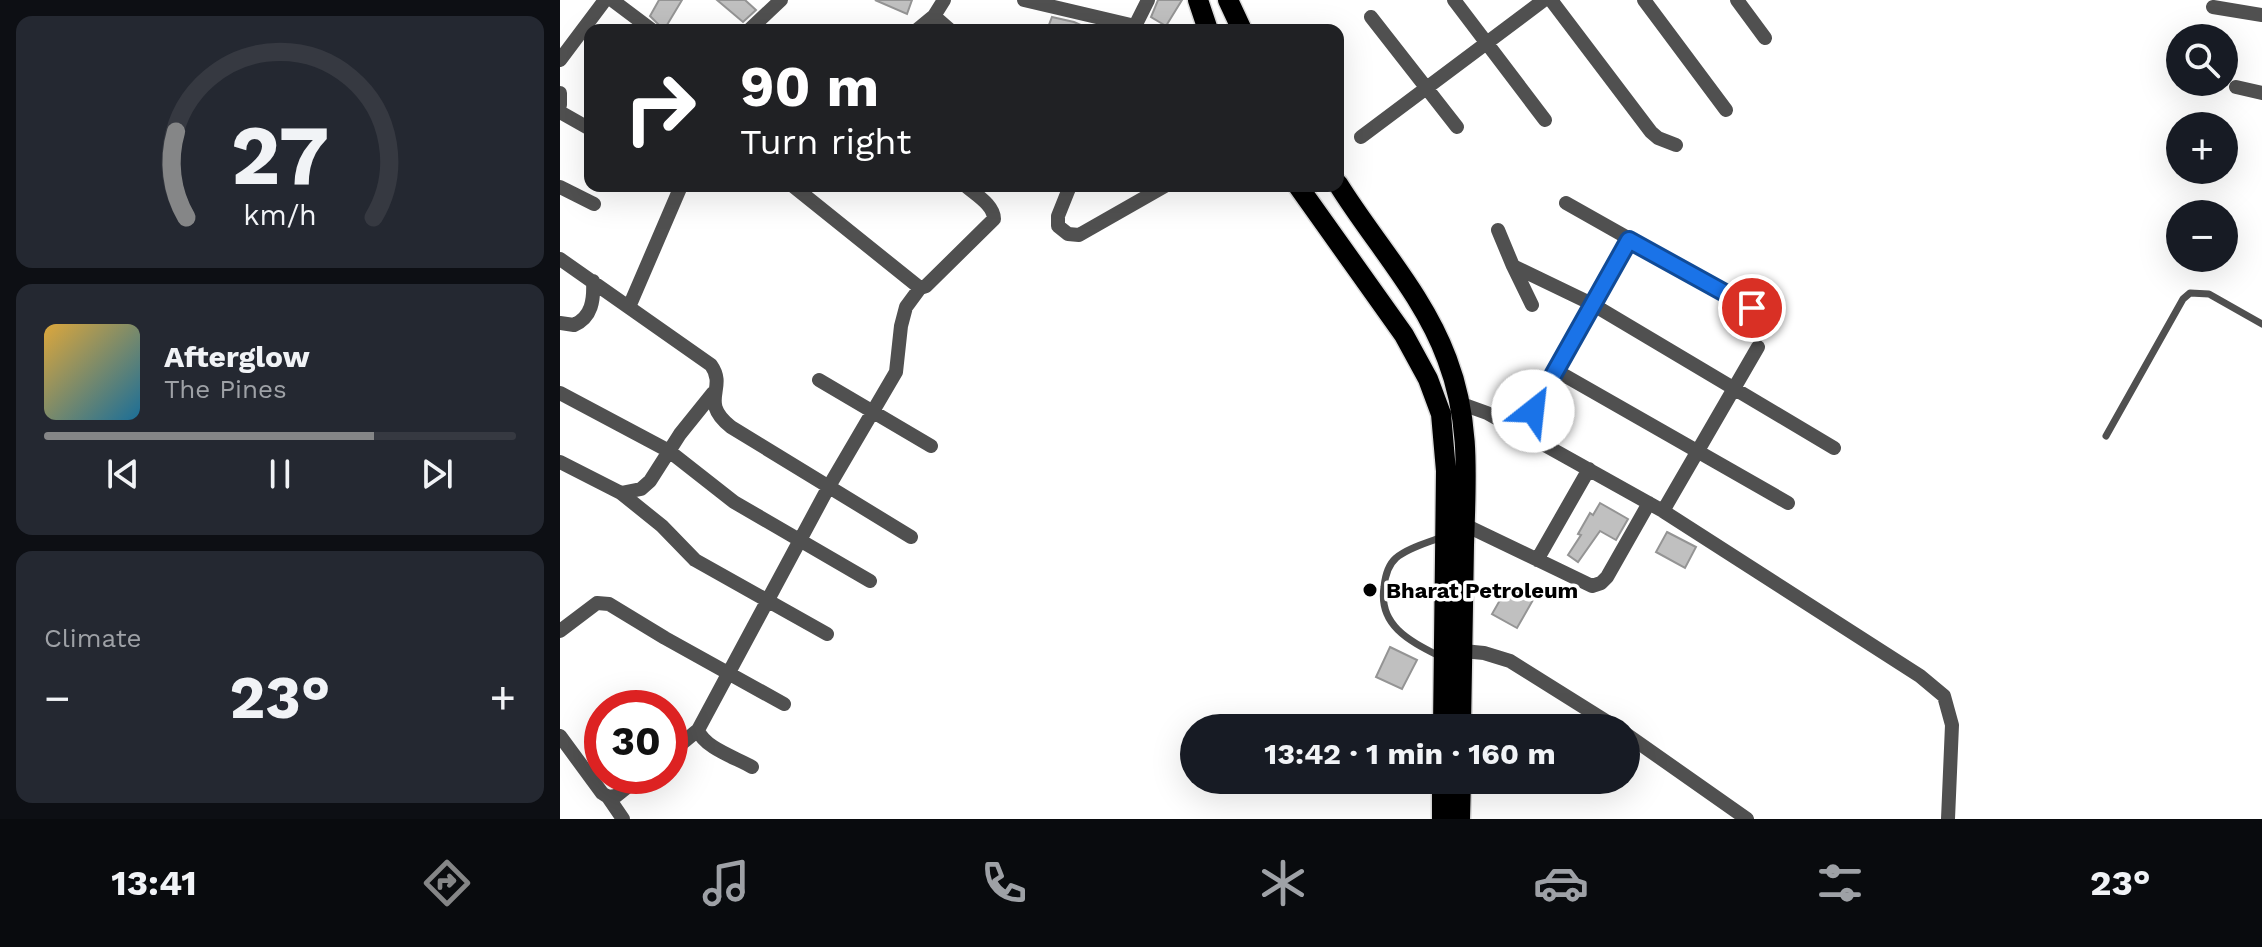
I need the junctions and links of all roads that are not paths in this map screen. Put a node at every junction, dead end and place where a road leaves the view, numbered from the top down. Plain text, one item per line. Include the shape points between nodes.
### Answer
1 (605, 0) edge
2 (612, 0) edge
3 (781, 0) edge
4 (944, 0) edge
5 (1148, 0) edge
6 (1198, 0) edge
7 (1228, 0) edge
8 (1454, 0) edge
9 (1544, 0) edge
10 (1551, 0) edge
11 (1644, 0) edge
12 (1737, 0) edge
13 (1033, 1) edge
14 (2213, 7) dead end
15 (2262, 15) edge
16 (934, 16) junction
17 (1371, 17) dead end
18 (587, 24) edge
19 (644, 24) edge
20 (755, 24) edge
21 (924, 24) edge
22 (943, 24) edge
23 (1119, 24) edge
24 (1136, 24) edge
25 (1206, 24) edge
26 (1239, 24) edge
27 (584, 28) edge
28 (1765, 38) dead end
29 (1488, 42) junction
30 (560, 60) edge
31 (1425, 87) junction
32 (2238, 87) edge
33 (560, 93) edge
34 (2262, 93) edge
35 (560, 105) edge
36 (1726, 110) dead end
37 (560, 112) edge
38 (1545, 120) dead end
39 (584, 126) edge
40 (1457, 127) dead end
41 (1361, 137) dead end
42 (1676, 145) dead end
43 (560, 187) edge
44 (678, 192) edge
45 (800, 192) edge
46 (973, 192) edge
47 (1068, 192) edge
48 (1154, 192) edge
49 (1302, 192) edge
50 (1344, 192) edge
51 (1566, 203) dead end
52 (594, 204) dead end
53 (1498, 230) dead end
54 (1629, 240) junction
55 (560, 259) edge
56 (1513, 266) junction
57 (593, 281) junction
58 (920, 288) junction
59 (1592, 304) junction
60 (1532, 305) dead end
61 (629, 307) junction
62 (1752, 308) dead end
63 (560, 323) edge
64 (2261, 323) edge
65 (1758, 347) dead end
66 (1555, 370) junction
67 (819, 380) dead end
68 (1734, 389) junction
69 (560, 393) edge
70 (713, 393) junction
71 (1462, 404) junction
72 (871, 413) junction
73 (1521, 431) junction
74 (2106, 436) dead end
75 (931, 446) dead end
76 (1834, 448) dead end
77 (669, 451) junction
78 (1698, 452) junction
79 (560, 462) edge
80 (1589, 469) junction
81 (828, 488) junction
82 (621, 493) junction
83 (1649, 503) junction
84 (1788, 503) dead end
85 (1663, 511) junction
86 (1465, 525) junction
87 (1446, 535) junction
88 (911, 537) dead end
89 (799, 542) junction
90 (1537, 560) junction
91 (870, 581) dead end
92 (767, 601) junction
93 (560, 631) edge
94 (827, 634) dead end
95 (1454, 655) junction
96 (728, 673) junction
97 (784, 704) dead end
98 (1445, 714) edge
99 (1460, 714) edge
100 (1595, 714) edge
101 (698, 730) junction
102 (560, 736) edge
103 (688, 738) edge
104 (1640, 744) edge
105 (752, 767) dead end
106 (618, 794) edge
107 (1442, 794) edge
108 (1461, 794) edge
109 (608, 797) junction
110 (623, 819) edge
111 (1442, 819) edge
112 (1460, 819) edge
113 (1747, 819) edge
114 (1948, 819) edge

1 - 18 street
2 - 19 street
3 - 20 street
4 - 16 street
5 - 24 street
6 - 25 main road
7 - 26 main road
8 - 29 street
9 - 29 street
10 - 42 street via 1651,132
11 - 36 street
12 - 28 street
13 - 23 street
14 - 15 street
16 - 21 street
16 - 22 street
17 - 31 street
27 - 30 street
29 - 31 street
29 - 38 street
31 - 40 street
31 - 41 street
32 - 34 street
33 - 35 street
37 - 39 street
43 - 52 street
44 - 61 street
45 - 58 street
46 - 58 street via 994,212 994,219
47 - 48 street via 1058,226 1079,235
49 - 87 main road via 1404,335 1428,379 1441,414
50 - 71 main road via 1425,312
51 - 54 street
53 - 56 street
54 - 59 street
54 - 62 street
55 - 57 street
56 - 59 street
56 - 60 street
57 - 61 street
57 - 63 street via 586,318 574,325
58 - 72 street via 906,307 896,372
59 - 66 street
59 - 68 street
61 - 70 street via 711,365 718,383
64 - 74 lane via 2209,294 2190,293
65 - 68 street
66 - 73 street
66 - 78 street
67 - 72 street
68 - 76 street
68 - 78 street
69 - 77 street
70 - 77 street
70 - 81 street via 720,418
71 - 73 street
71 - 86 main road
72 - 75 street
72 - 81 street
73 - 80 street
77 - 82 street via 646,485
77 - 89 street via 734,502
78 - 84 street
78 - 85 street
79 - 82 street
80 - 83 street
80 - 90 street
81 - 88 street
81 - 89 street
82 - 92 street via 695,560
83 - 85 street
83 - 90 street via 1601,583 1589,585
85 - 114 street via 1944,696 1952,725
86 - 87 main road
86 - 90 street
86 - 95 main road
87 - 95 main road
87 - 95 lane via 1393,561 1383,597 1385,613 1405,637
89 - 91 street
89 - 92 street
92 - 94 street
92 - 96 street
93 - 96 street via 602,601
95 - 98 main road
95 - 99 main road
95 - 100 street via 1484,653 1510,661
96 - 97 street
96 - 101 street
101 - 103 street
101 - 105 street via 708,742
102 - 109 street
104 - 113 street
106 - 109 street
107 - 111 main road
108 - 112 main road
109 - 110 street

